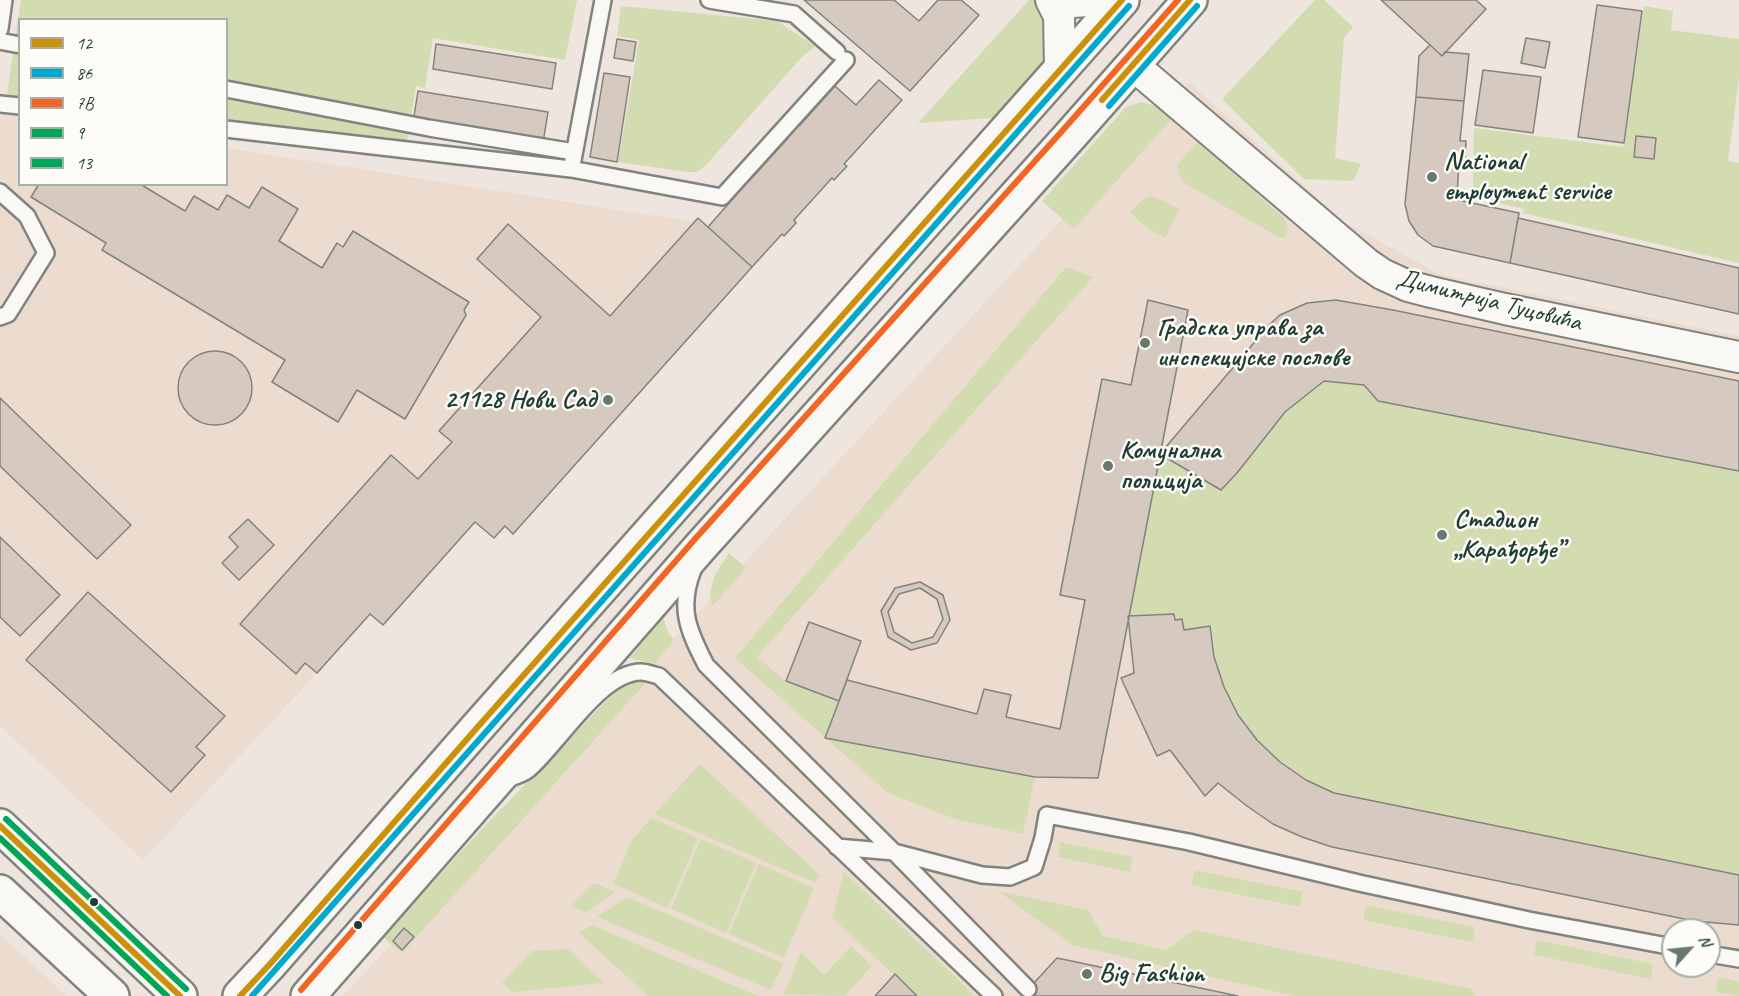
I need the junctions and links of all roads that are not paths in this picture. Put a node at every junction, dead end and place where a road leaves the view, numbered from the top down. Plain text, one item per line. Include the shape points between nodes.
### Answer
1 (4, 0) edge
2 (603, 0) edge
3 (709, 0) edge
4 (1051, 0) edge
5 (1060, 0) edge
6 (1101, 0) edge
7 (1122, 0) edge
8 (1190, 0) edge
9 (0, 29) edge
10 (0, 41) edge
11 (18, 45) edge
12 (1133, 65) junction
13 (1060, 70) junction
14 (228, 89) edge
15 (0, 104) edge
16 (18, 106) edge
17 (228, 129) edge
18 (574, 152) junction
19 (571, 169) junction
20 (0, 192) edge
21 (0, 317) edge
22 (1739, 357) edge
23 (702, 545) junction
24 (490, 787) junction
25 (0, 826) edge
26 (837, 847) junction
27 (894, 852) junction
28 (0, 892) edge
29 (1661, 945) edge
30 (1721, 956) edge
31 (1739, 959) edge
32 (1028, 989) dead end
33 (112, 996) edge
34 (180, 996) edge
35 (240, 996) edge
36 (308, 996) edge
37 (994, 996) edge

1 - 9 lane
2 - 18 lane
3 - 19 lane via 794,14 841,56 722,197
4 - 13 street via 1059,16
5 - 6 street
7 - 13 main road
8 - 12 main road
10 - 11 lane
12 - 22 street, Димитрија Туцовића via 1382,274 1431,292
12 - 23 main road
13 - 35 main road
14 - 18 lane
15 - 16 lane
17 - 19 lane
18 - 19 lane
20 - 21 lane via 27,216 46,253 9,314
23 - 24 main road
23 - 27 lane via 687,585 685,611 692,639 706,665
24 - 26 lane via 527,771 598,693 628,674 642,672 659,676
24 - 36 main road
25 - 34 main road
26 - 27 lane
26 - 37 lane
27 - 29 lane via 982,875 1010,877 1034,867 1047,815 1189,842 1529,920
27 - 32 lane
28 - 33 main road
30 - 31 lane

